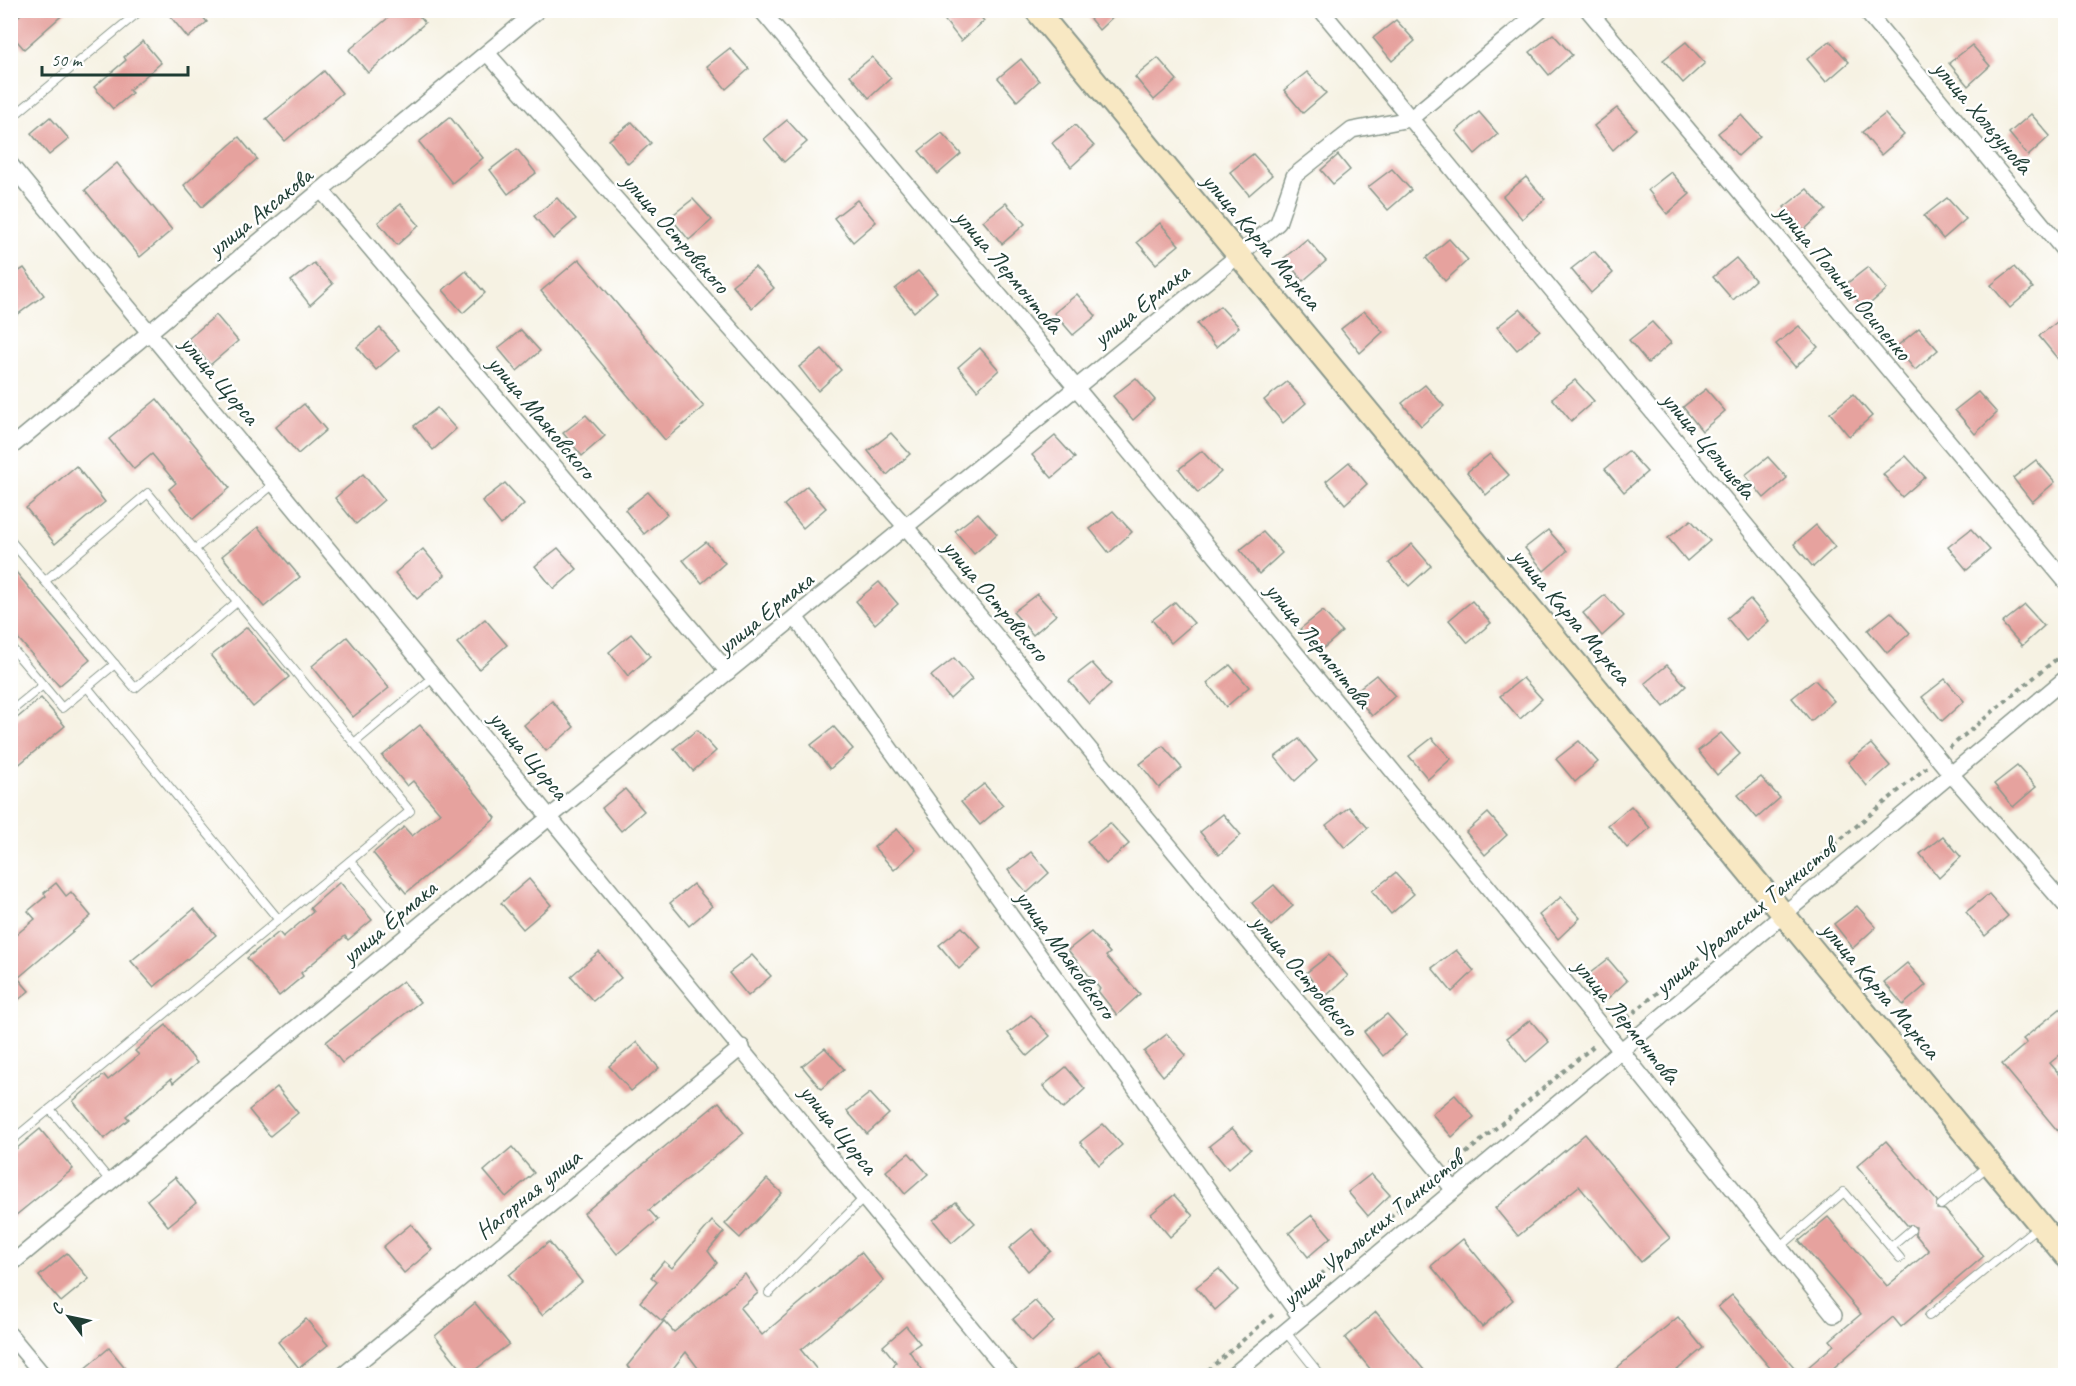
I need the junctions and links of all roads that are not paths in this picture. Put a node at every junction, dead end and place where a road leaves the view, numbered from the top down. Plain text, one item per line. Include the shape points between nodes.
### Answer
1 (141, 10) edge
2 (538, 10) edge
3 (761, 10) edge
4 (1036, 10) edge
5 (1321, 10) edge
6 (1541, 10) edge
7 (1588, 10) edge
8 (1865, 10) edge
9 (487, 53) junction
10 (10, 119) edge
11 (1410, 119) junction
12 (10, 164) edge
13 (322, 191) junction
14 (2066, 253) edge
15 (1239, 256) junction
16 (150, 331) junction
17 (1077, 386) junction
18 (10, 448) edge
19 (275, 483) junction
20 (905, 526) junction
21 (10, 540) edge
22 (194, 550) junction
23 (45, 580) junction
24 (2066, 582) edge
25 (237, 602) junction
26 (795, 617) junction
27 (10, 646) edge
28 (115, 664) junction
29 (728, 672) junction
30 (435, 676) junction
31 (2066, 678) edge
32 (43, 685) junction
33 (87, 687) junction
34 (10, 712) edge
35 (354, 743) junction
36 (1951, 774) junction
37 (551, 816) junction
38 (351, 861) junction
39 (1777, 906) junction
40 (2066, 906) edge
41 (279, 920) junction
42 (411, 933) junction
43 (742, 1047) junction
44 (1621, 1050) junction
45 (50, 1109) junction
46 (10, 1142) edge
47 (1990, 1165) junction
48 (111, 1182) junction
49 (1454, 1190) junction
50 (865, 1197) junction
51 (1941, 1205) dead end
52 (2040, 1225) junction
53 (1911, 1230) dead end
54 (1780, 1247) junction
55 (1891, 1247) junction
56 (2066, 1256) edge
57 (1900, 1258) dead end
58 (10, 1265) edge
59 (769, 1293) dead end
60 (1834, 1315) dead end
61 (1929, 1317) dead end
62 (1301, 1318) junction
63 (1285, 1331) junction
64 (10, 1335) edge
65 (44, 1376) edge
66 (342, 1376) edge
67 (1011, 1376) edge
68 (1232, 1376) edge
69 (1321, 1376) edge

1 - 10 lane
2 - 9 street, улица Аксакова
3 - 17 street, улица Лермонтова
4 - 15 main road, улица Карла Маркса
5 - 11 street, улица Целищева
6 - 11 street, улица Ермака
7 - 24 street, улица Полины Осипенко
8 - 14 street, улица Хользунова
9 - 13 street, улица Аксакова
9 - 20 street, улица Островского
11 - 15 street, улица Ермака via 1352,129 1294,176 1278,223
11 - 36 street, улица Целищева
12 - 16 street, улица Щорса
13 - 16 street, улица Аксакова
13 - 29 street, улица Маяковского
15 - 17 street, улица Ермака
15 - 39 main road, улица Карла Маркса
16 - 18 street, улица Аксакова
16 - 19 street, улица Щорса
17 - 20 street, улица Ермака
17 - 44 street, улица Лермонтова
19 - 22 lane
19 - 30 street, улица Щорса
20 - 26 street, улица Ермака
20 - 49 street, улица Островского
21 - 23 lane
22 - 23 lane via 148,494
22 - 25 lane
23 - 28 lane
25 - 28 lane via 135,688
25 - 35 lane
26 - 29 street, улица Ермака
26 - 62 street, улица Маяковского
27 - 32 lane
28 - 33 lane
29 - 37 street, улица Ермака
30 - 35 lane
30 - 37 street, улица Щорса
31 - 36 street, улица Уральских Танкистов
32 - 33 lane via 62,708
32 - 34 lane
33 - 41 lane
35 - 38 lane via 410,811
36 - 39 street, улица Уральских Танкистов
36 - 40 street, улица Целищева
37 - 42 street, улица Ермака
37 - 43 street, улица Щорса
38 - 41 lane
38 - 42 lane
39 - 44 street, улица Уральских Танкистов
39 - 47 main road, улица Карла Маркса
41 - 45 lane
42 - 48 street, улица Ермака
43 - 50 street, улица Щорса
43 - 66 street, Нагорная улица
44 - 49 street, улица Уральских Танкистов
44 - 54 street, улица Лермонтова
45 - 46 lane
45 - 48 lane
47 - 51 lane
47 - 52 main road, улица Карла Маркса
48 - 58 street, улица Ермака
49 - 62 street, улица Уральских Танкистов
50 - 59 lane
50 - 67 street, улица Щорса
52 - 56 main road, улица Карла Маркса
52 - 61 lane
53 - 55 lane
54 - 55 lane via 1844,1192
54 - 60 street, улица Лермонтова
55 - 57 lane
62 - 63 street, улица Уральских Танкистов
63 - 68 street, улица Уральских Танкистов
63 - 69 lane
64 - 65 street

